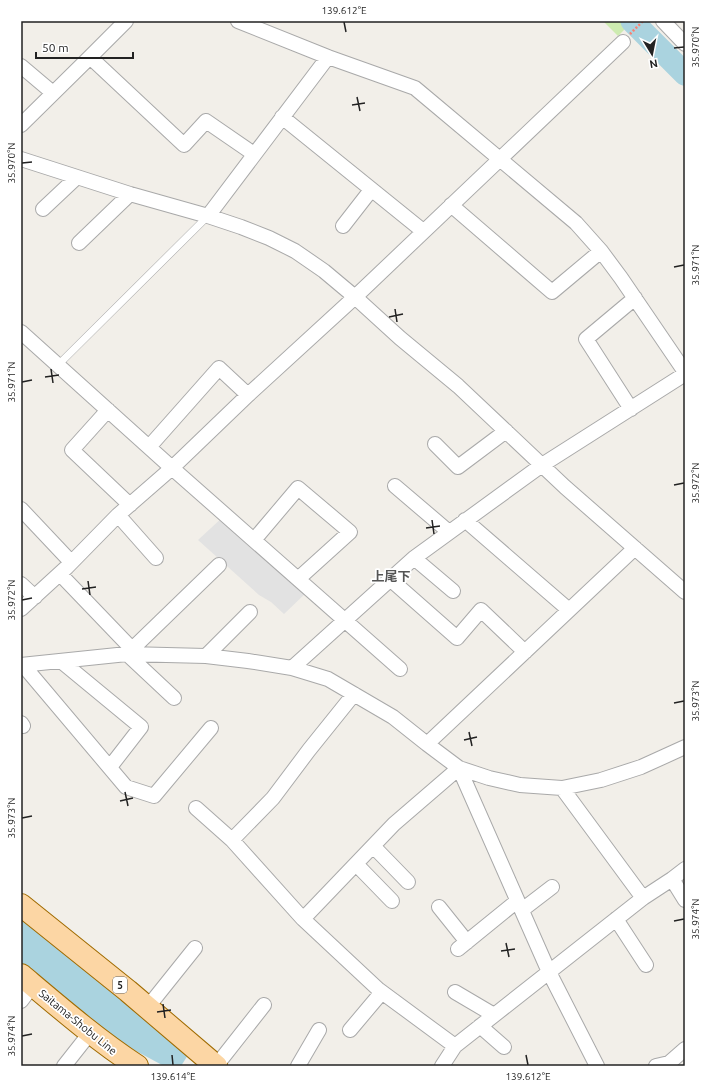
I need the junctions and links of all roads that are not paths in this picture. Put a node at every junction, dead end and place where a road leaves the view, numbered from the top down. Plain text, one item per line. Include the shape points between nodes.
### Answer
1 (126, 21) edge
2 (238, 21) edge
3 (663, 21) edge
4 (622, 42) dead end
5 (685, 44) edge
6 (90, 57) junction
7 (328, 57) junction
8 (21, 66) edge
9 (53, 93) junction
10 (282, 117) junction
11 (21, 125) edge
12 (254, 154) junction
13 (21, 159) edge
14 (500, 159) junction
15 (76, 178) junction
16 (371, 190) junction
17 (130, 194) junction
18 (451, 205) junction
19 (43, 209) dead end
20 (208, 216) junction
21 (343, 226) dead end
22 (423, 231) junction
23 (79, 243) dead end
24 (601, 251) junction
25 (355, 297) junction
26 (635, 298) junction
27 (21, 332) edge
28 (58, 365) junction
29 (685, 373) edge
30 (248, 395) junction
31 (631, 409) junction
32 (108, 410) junction
33 (506, 431) junction
34 (435, 444) dead end
35 (149, 447) junction
36 (542, 465) junction
37 (172, 468) junction
38 (395, 486) dead end
39 (130, 505) junction
40 (21, 509) edge
41 (118, 515) junction
42 (465, 520) junction
43 (449, 532) junction
44 (254, 540) junction
45 (635, 548) junction
46 (156, 558) dead end
47 (414, 558) junction
48 (71, 562) junction
49 (219, 564) dead end
50 (60, 574) junction
51 (298, 579) junction
52 (390, 579) junction
53 (21, 584) edge
54 (452, 591) dead end
55 (685, 592) edge
56 (35, 597) junction
57 (21, 610) edge
58 (568, 610) junction
59 (250, 612) dead end
60 (344, 620) junction
61 (129, 651) junction
62 (525, 652) junction
63 (206, 656) junction
64 (61, 661) junction
65 (22, 665) edge
66 (292, 668) junction
67 (400, 670) dead end
68 (354, 694) junction
69 (174, 698) dead end
70 (211, 728) dead end
71 (427, 744) junction
72 (685, 747) edge
73 (110, 767) junction
74 (459, 768) junction
75 (562, 788) junction
76 (196, 808) dead end
77 (232, 840) junction
78 (373, 846) junction
79 (356, 864) junction
80 (685, 869) edge
81 (672, 879) junction
82 (408, 882) dead end
83 (552, 887) dead end
84 (643, 898) junction
85 (685, 900) edge
86 (392, 901) dead end
87 (21, 905) edge
88 (520, 906) junction
89 (439, 907) dead end
90 (303, 919) junction
91 (616, 919) junction
92 (195, 948) dead end
93 (646, 965) dead end
94 (549, 972) junction
95 (25, 987) edge
96 (382, 992) junction
97 (455, 992) dead end
98 (264, 1005) dead end
99 (147, 1008) junction
100 (494, 1015) junction
101 (480, 1026) junction
102 (320, 1030) dead end
103 (350, 1030) dead end
104 (90, 1033) junction
105 (455, 1046) junction
106 (504, 1047) dead end
107 (685, 1050) edge
108 (210, 1063) edge
109 (64, 1066) edge
110 (137, 1066) edge
111 (298, 1066) edge
112 (442, 1066) edge
113 (597, 1066) edge
114 (656, 1066) edge

1 - 6 street
2 - 7 street
3 - 5 street
4 - 14 street
6 - 9 street
6 - 12 street via 184,146 206,121
7 - 10 street
7 - 14 street via 415,88
8 - 9 street
9 - 11 street
10 - 12 street
10 - 16 street
12 - 20 street
13 - 15 street
14 - 18 street
14 - 24 street via 576,223
15 - 17 street
15 - 19 street
16 - 21 street
16 - 22 street
17 - 20 street
17 - 23 street
18 - 22 street
18 - 24 street via 552,292
20 - 25 street via 269,238 295,251
20 - 28 lane
22 - 25 street
24 - 26 street
25 - 30 street
25 - 33 street
26 - 29 street
26 - 31 street via 586,339
27 - 28 street
28 - 32 street
29 - 31 street
30 - 35 street via 219,368
30 - 37 street
31 - 36 street
32 - 35 street
32 - 39 street via 72,450
33 - 34 street via 458,467
33 - 36 street
35 - 37 street
36 - 42 street
36 - 45 street
37 - 39 street
37 - 44 street
38 - 43 street
39 - 41 street
40 - 48 street
41 - 46 street
41 - 48 street
42 - 43 street
42 - 58 street
43 - 47 street
44 - 51 street
44 - 51 street via 298,488 350,532
45 - 55 street
45 - 58 street
47 - 52 street
47 - 54 street
48 - 50 street
49 - 61 street
50 - 56 street
50 - 61 street
51 - 60 street
52 - 60 street
52 - 62 street via 457,638 481,610
53 - 56 street
56 - 57 street
58 - 62 street
59 - 63 street
60 - 66 street
60 - 67 street
61 - 63 street
61 - 64 street
61 - 69 street
62 - 71 street
63 - 66 street
64 - 65 street
64 - 73 street via 141,727
65 - 73 street
66 - 68 street via 328,679
68 - 71 street via 393,716
68 - 77 street via 273,798
70 - 73 street via 154,796 126,787
71 - 74 street
72 - 75 street via 641,767 601,780
74 - 75 street via 520,785
74 - 78 street via 394,824
74 - 88 street
75 - 84 street
76 - 77 street
77 - 90 street
78 - 79 street
78 - 82 street
79 - 86 street
79 - 90 street
80 - 81 street
81 - 84 street
81 - 85 street
83 - 88 street
84 - 91 street
87 - 99 main road, 5
88 - 89 street via 462,945
88 - 94 street
90 - 96 street
91 - 93 street
91 - 94 street
92 - 99 street
94 - 100 street
94 - 113 street
95 - 104 main road, Saitama-Shobu Line
96 - 103 street
96 - 105 street
97 - 100 street
98 - 108 street
99 - 108 main road, 5
100 - 101 street
101 - 105 street
101 - 106 street
102 - 111 street
104 - 109 street
104 - 110 main road, Saitama-Shobu Line
105 - 112 street
107 - 114 street via 669,1063

